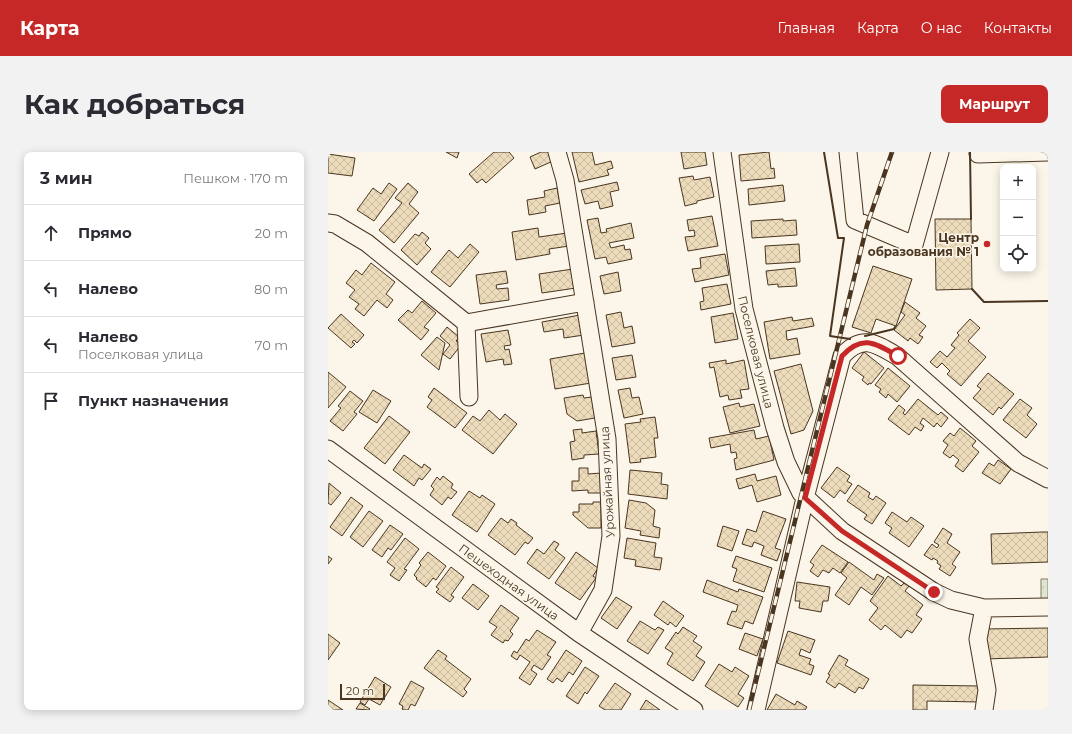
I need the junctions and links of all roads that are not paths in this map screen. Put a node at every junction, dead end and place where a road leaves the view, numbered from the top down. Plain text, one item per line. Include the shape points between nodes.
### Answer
1 (557, 152) edge
2 (722, 152) edge
3 (848, 152) edge
4 (940, 152) edge
5 (1048, 152) edge
6 (978, 154) dead end
7 (328, 223) edge
8 (585, 302) junction
9 (466, 323) junction
10 (469, 397) dead end
11 (328, 449) edge
12 (1048, 479) edge
13 (805, 498) junction
14 (984, 608) junction
15 (1048, 608) edge
16 (579, 633) junction
17 (694, 710) edge
18 (756, 710) edge
19 (984, 710) edge

1 - 8 street, Урожайная улица via 565,180
2 - 13 street, Поселковая улица via 744,309 775,428 786,462
3 - 4 street via 855,220 914,245
5 - 6 street
7 - 9 street via 335,224 367,243
8 - 9 street
8 - 16 street, Урожайная улица via 607,439 611,536 603,590
9 - 10 street
11 - 16 street, Пешеходная улица
12 - 13 street via 1018,463 898,356 880,346 864,342 852,345 842,356
13 - 14 street, Поселковая улица via 842,531 934,592
13 - 18 street
14 - 15 street, Поселковая улица
14 - 19 street via 978,639 987,690
16 - 17 street, Пешеходная улица

